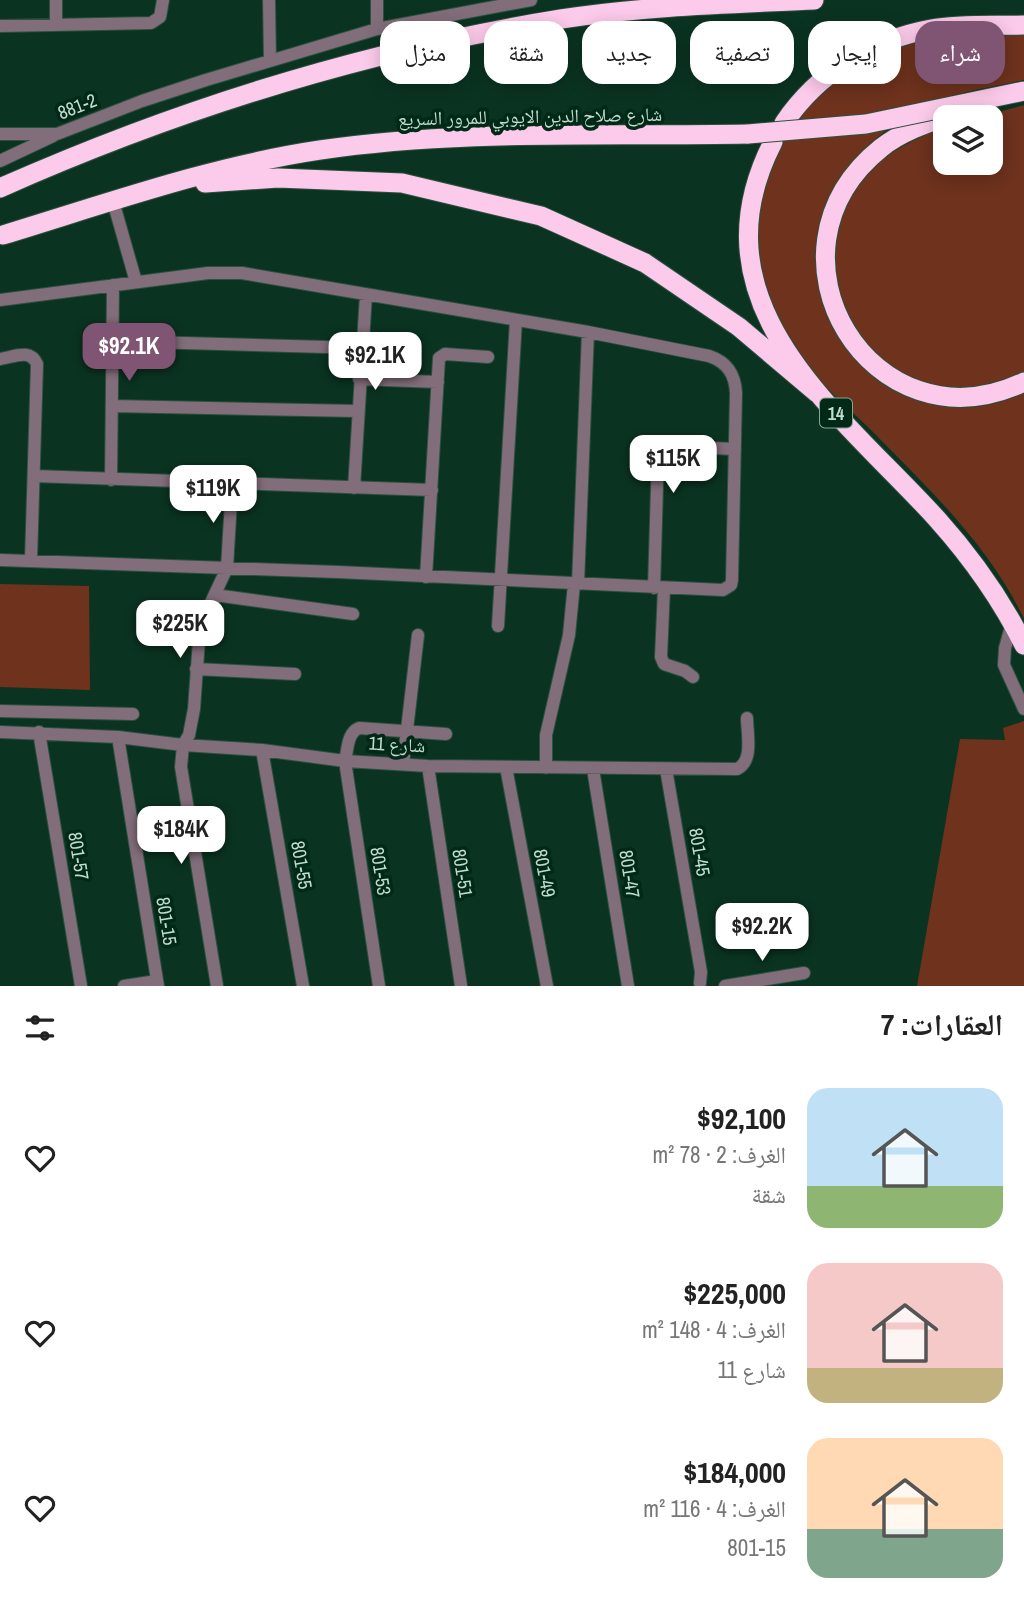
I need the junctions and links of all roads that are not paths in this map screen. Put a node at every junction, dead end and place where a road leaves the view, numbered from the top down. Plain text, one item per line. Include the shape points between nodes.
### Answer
1 (56, 0) edge
2 (163, 0) edge
3 (270, 0) edge
4 (377, 0) edge
5 (531, 0) edge
6 (653, 0) edge
7 (814, 0) edge
8 (563, 19) junction
9 (56, 25) junction
10 (1024, 25) edge
11 (0, 26) edge
12 (377, 29) junction
13 (270, 61) junction
14 (1014, 93) edge
15 (784, 123) dead end
16 (0, 134) edge
17 (57, 134) junction
18 (773, 142) dead end
19 (0, 161) edge
20 (159, 187) junction
21 (0, 188) edge
22 (113, 201) junction
23 (4, 235) dead end
24 (136, 282) junction
25 (113, 285) junction
26 (366, 295) junction
27 (0, 300) edge
28 (516, 320) junction
29 (588, 332) junction
30 (113, 341) junction
31 (362, 348) junction
32 (488, 356) dead end
33 (0, 359) edge
34 (359, 379) junction
35 (438, 382) junction
36 (1024, 382) edge
37 (817, 393) junction
38 (112, 406) junction
39 (357, 411) junction
40 (735, 449) junction
41 (34, 475) junction
42 (111, 480) junction
43 (232, 484) junction
44 (354, 488) junction
45 (432, 490) junction
46 (0, 560) edge
47 (31, 561) junction
48 (227, 568) junction
49 (426, 577) junction
50 (501, 581) junction
51 (576, 584) junction
52 (659, 588) junction
53 (215, 595) junction
54 (353, 614) dead end
55 (1012, 623) junction
56 (498, 626) dead end
57 (418, 635) dead end
58 (1024, 645) edge
59 (196, 669) junction
60 (295, 674) dead end
61 (693, 677) dead end
62 (1024, 709) edge
63 (0, 711) edge
64 (133, 714) dead end
65 (747, 718) dead end
66 (407, 731) junction
67 (0, 732) edge
68 (39, 732) junction
69 (446, 734) dead end
70 (118, 737) junction
71 (183, 745) junction
72 (262, 750) junction
73 (345, 761) junction
74 (403, 764) junction
75 (428, 766) junction
76 (506, 767) junction
77 (546, 768) junction
78 (593, 769) junction
79 (666, 769) junction
80 (804, 973) dead end
81 (157, 984) edge
82 (702, 985) edge
83 (81, 986) edge
84 (124, 986) edge
85 (217, 986) edge
86 (303, 986) edge
87 (379, 986) edge
88 (461, 986) edge
89 (547, 986) edge
90 (628, 986) edge
91 (725, 986) edge

1 - 9 street
2 - 9 street via 162,14 151,23
3 - 13 street
4 - 12 street
5 - 12 street, 881-2
6 - 8 highway
7 - 8 highway via 648,9
8 - 21 highway via 410,49 310,76 122,136
9 - 11 street
10 - 15 highway via 962,26 909,34 864,52 823,79
12 - 13 street, 881-2
13 - 17 street, 881-2 via 142,101
14 - 20 highway, شارع صلاح الدين الايوبي للمرور السريع, bridge via 876,122 807,130 436,138 359,145 230,167
14 - 36 highway, bridge via 915,128 882,147 845,188 830,221 825,256 838,317 866,357 882,371 907,386 941,396 989,395
16 - 17 street, 881-2
17 - 19 street
18 - 37 highway, 14 via 753,198 749,230 753,276 774,333
20 - 22 highway, شارع صلاح الدين الايوبي للمرور السريع
20 - 37 highway via 268,178 402,183 541,216 645,263 739,327
22 - 23 highway, شارع صلاح الدين الايوبي للمرور السريع
22 - 24 street
24 - 25 street
24 - 26 street via 231,272
25 - 27 street
25 - 30 street
26 - 28 street
26 - 31 street
28 - 29 street
28 - 50 street
29 - 40 street via 709,356 727,365 736,383
29 - 51 street
30 - 31 street
30 - 38 street
31 - 34 street
32 - 35 street via 443,354
33 - 41 street via 27,354 37,364
34 - 35 street
34 - 39 street
35 - 45 street
37 - 55 highway, 14 via 956,541
38 - 39 street
38 - 42 street
39 - 44 street
40 - 52 street via 731,584 723,590
40 - 52 street via 666,446 658,453
41 - 42 street
41 - 47 street
42 - 43 street
43 - 44 street
43 - 48 street
44 - 45 street
45 - 49 street
46 - 47 street
47 - 48 street
48 - 49 street
48 - 53 street, 801-15
49 - 50 street
50 - 51 street
50 - 56 street
51 - 52 street
51 - 77 street via 546,735
52 - 61 street via 661,657 664,664
53 - 54 street
53 - 59 street, 801-15 via 200,626
55 - 58 highway, 14
55 - 62 street via 1004,665
57 - 66 street
59 - 60 street
59 - 71 street, 801-15 via 194,709
63 - 64 street
65 - 79 street, شارع 11 via 748,758 743,766
66 - 69 street
66 - 73 street via 353,730
66 - 74 street
67 - 68 street, شارع 11
68 - 70 street, شارع 11
68 - 83 street, 801-57
70 - 71 street, شارع 11
70 - 81 street, 801-15
71 - 72 street, شارع 11
71 - 85 street, 801-15 via 181,767
72 - 73 street, شارع 11
72 - 86 street, 801-55
73 - 74 street, شارع 11
73 - 87 street, 801-53
74 - 75 street, شارع 11
75 - 76 street, شارع 11
75 - 88 street, 801-51
76 - 77 street, شارع 11
76 - 89 street, 801-49
77 - 78 street, شارع 11
78 - 79 street, شارع 11
78 - 90 street, 801-47
79 - 82 street, 801-45
80 - 91 street
81 - 84 street

